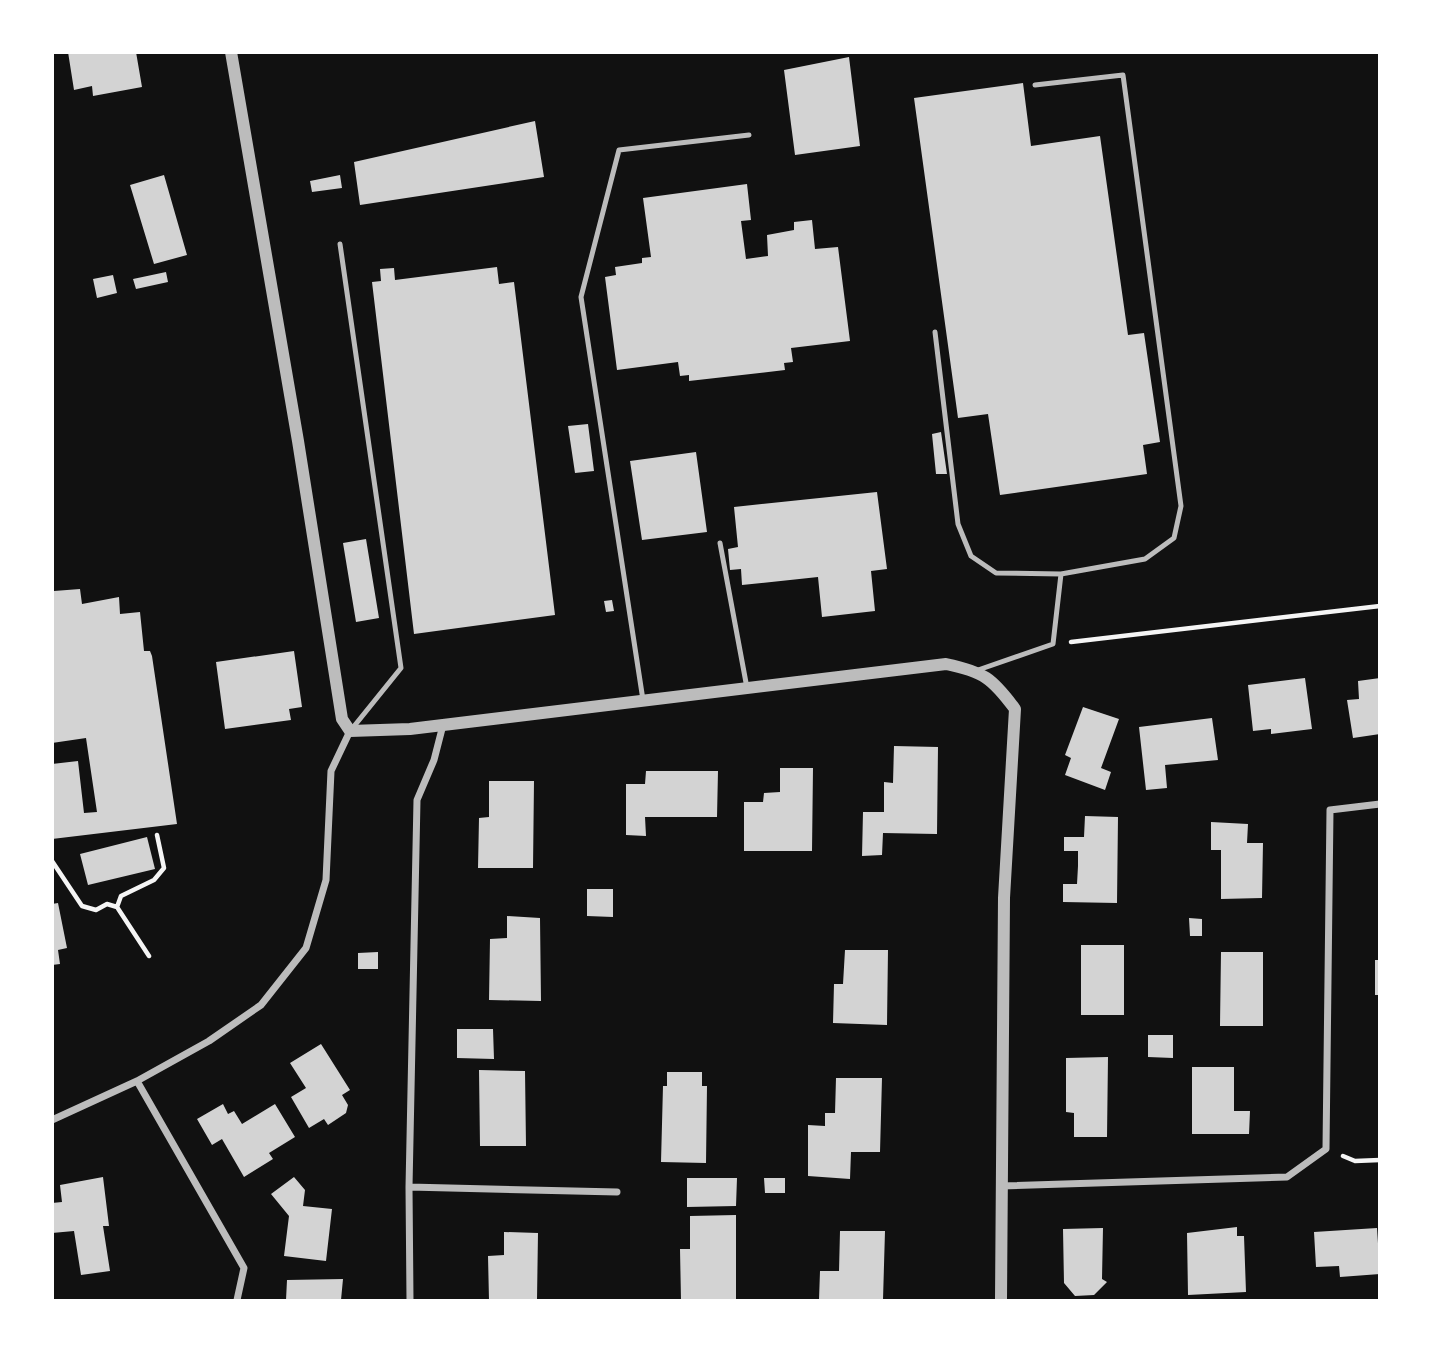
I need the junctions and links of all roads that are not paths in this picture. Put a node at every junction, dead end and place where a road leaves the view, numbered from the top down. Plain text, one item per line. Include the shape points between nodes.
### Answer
1 (231, 52) edge
2 (1035, 85) dead end
3 (749, 135) dead end
4 (340, 244) dead end
5 (935, 332) dead end
6 (720, 542) dead end
7 (1061, 574) junction
8 (978, 670) junction
9 (747, 688) junction
10 (643, 701) junction
11 (443, 724) junction
12 (350, 731) junction
13 (1380, 804) edge
14 (137, 1081) junction
15 (52, 1120) edge
16 (1001, 1186) junction
17 (409, 1187) junction
18 (617, 1192) dead end
19 (237, 1300) edge
20 (410, 1300) edge
21 (1000, 1300) edge

1 - 12 street via 342,719
2 - 7 lane via 1123,75 1181,506 1174,538 1145,559
3 - 10 lane via 619,150 580,297
4 - 12 lane via 401,668
5 - 7 lane via 958,524 971,556 996,573
6 - 9 lane
7 - 8 lane via 1053,644
8 - 9 street via 946,664
8 - 16 street via 996,683 1015,709 1004,898
9 - 10 street
10 - 11 street
11 - 12 street
11 - 17 street via 417,800
12 - 14 street via 331,771 326,880 306,948 261,1004 209,1041
13 - 16 street via 1330,810 1326,1149 1287,1177
14 - 15 street
14 - 19 street via 244,1268
16 - 21 street
17 - 18 street
17 - 20 street

